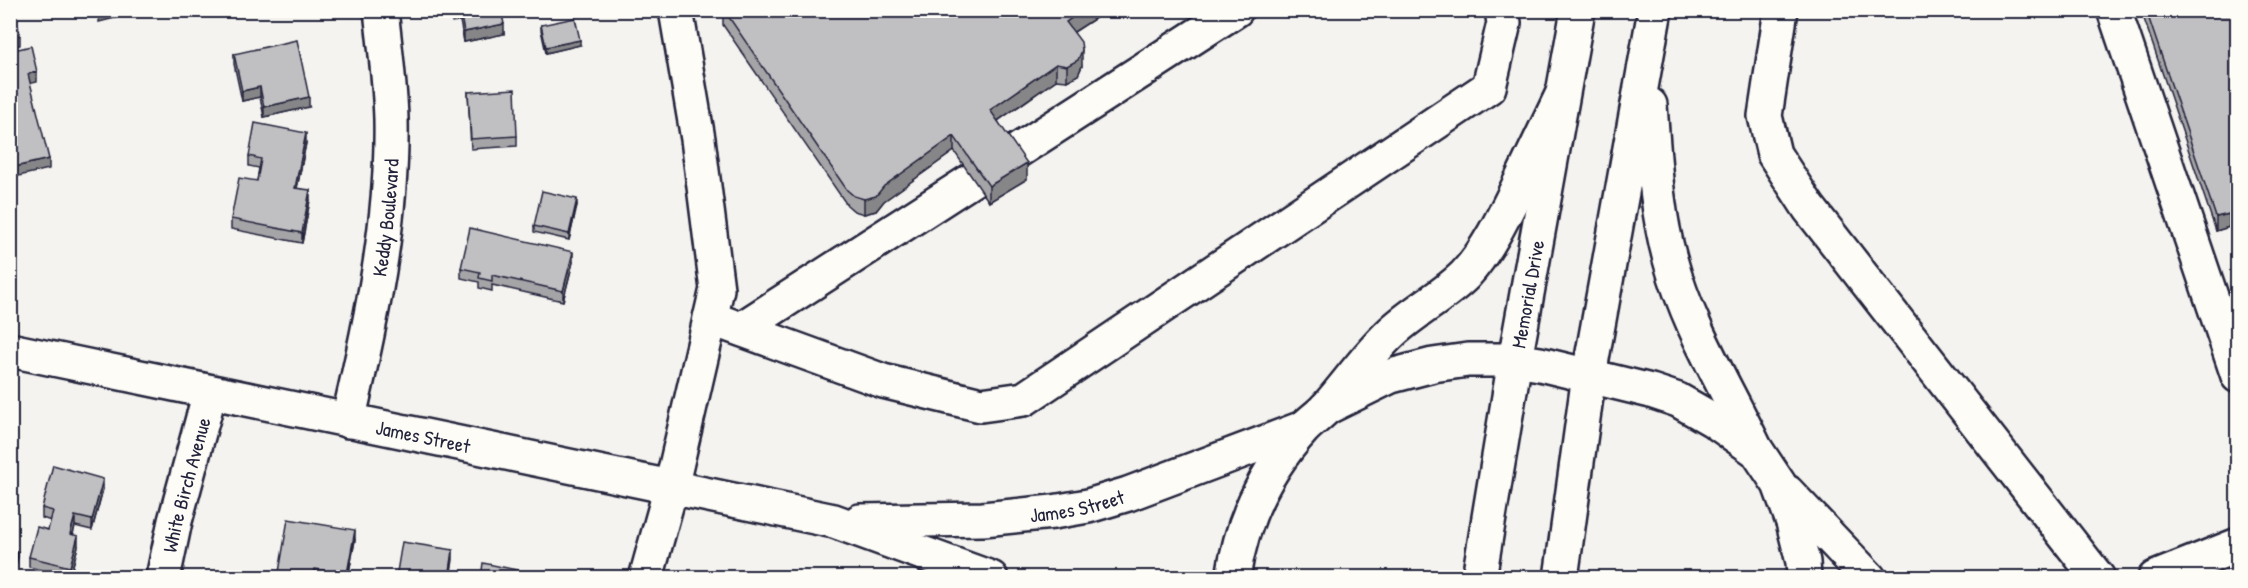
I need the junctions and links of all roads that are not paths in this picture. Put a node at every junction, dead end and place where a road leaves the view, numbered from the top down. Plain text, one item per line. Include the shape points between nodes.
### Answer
1 (381, 10) edge
2 (676, 10) edge
3 (1236, 10) edge
4 (1502, 10) edge
5 (1578, 10) edge
6 (1655, 10) edge
7 (1781, 10) edge
8 (2114, 10) edge
9 (1647, 61) junction
10 (1562, 95) junction
11 (710, 318) junction
12 (741, 329) junction
13 (10, 351) edge
14 (1515, 360) junction
15 (1590, 375) junction
16 (2238, 376) edge
17 (210, 392) junction
18 (1316, 418) junction
19 (348, 421) junction
20 (1757, 451) junction
21 (1779, 484) junction
22 (671, 488) junction
23 (834, 521) junction
24 (2238, 545) edge
25 (163, 578) edge
26 (646, 578) edge
27 (992, 578) edge
28 (1233, 578) edge
29 (1479, 578) edge
30 (1561, 578) edge
31 (1804, 578) edge
32 (1869, 578) edge
33 (2098, 578) edge
34 (2155, 578) edge

1 - 19 main road, Keddy Boulevard via 391,120 387,200 373,300
2 - 11 main road via 698,139 717,289
3 - 12 main road
4 - 12 main road via 1504,23 1489,87 1024,399 981,405 883,381
5 - 10 main road, Memorial Drive
6 - 9 main road
7 - 33 main road via 1765,116 1774,154 1809,208
8 - 16 main road
9 - 15 main road
9 - 20 main road via 1656,173 1669,258 1706,353
10 - 14 main road, Memorial Drive
10 - 18 main road via 1504,215 1465,274 1371,352
11 - 12 main road
11 - 22 main road
13 - 17 main road, James Street
14 - 15 main road, James Street
14 - 18 main road, James Street via 1468,360 1391,376
14 - 29 main road, Memorial Drive
15 - 20 main road, James Street via 1678,400
15 - 30 main road
17 - 19 main road, James Street
17 - 25 main road, White Birch Avenue
18 - 23 main road, James Street via 1128,494 1088,506 983,519
18 - 28 main road via 1283,453 1265,481 1236,555
19 - 22 main road, James Street
20 - 21 main road
21 - 31 main road via 1793,522
21 - 32 main road
22 - 23 main road, James Street
22 - 26 main road
23 - 27 main road, James Street
24 - 34 main road

